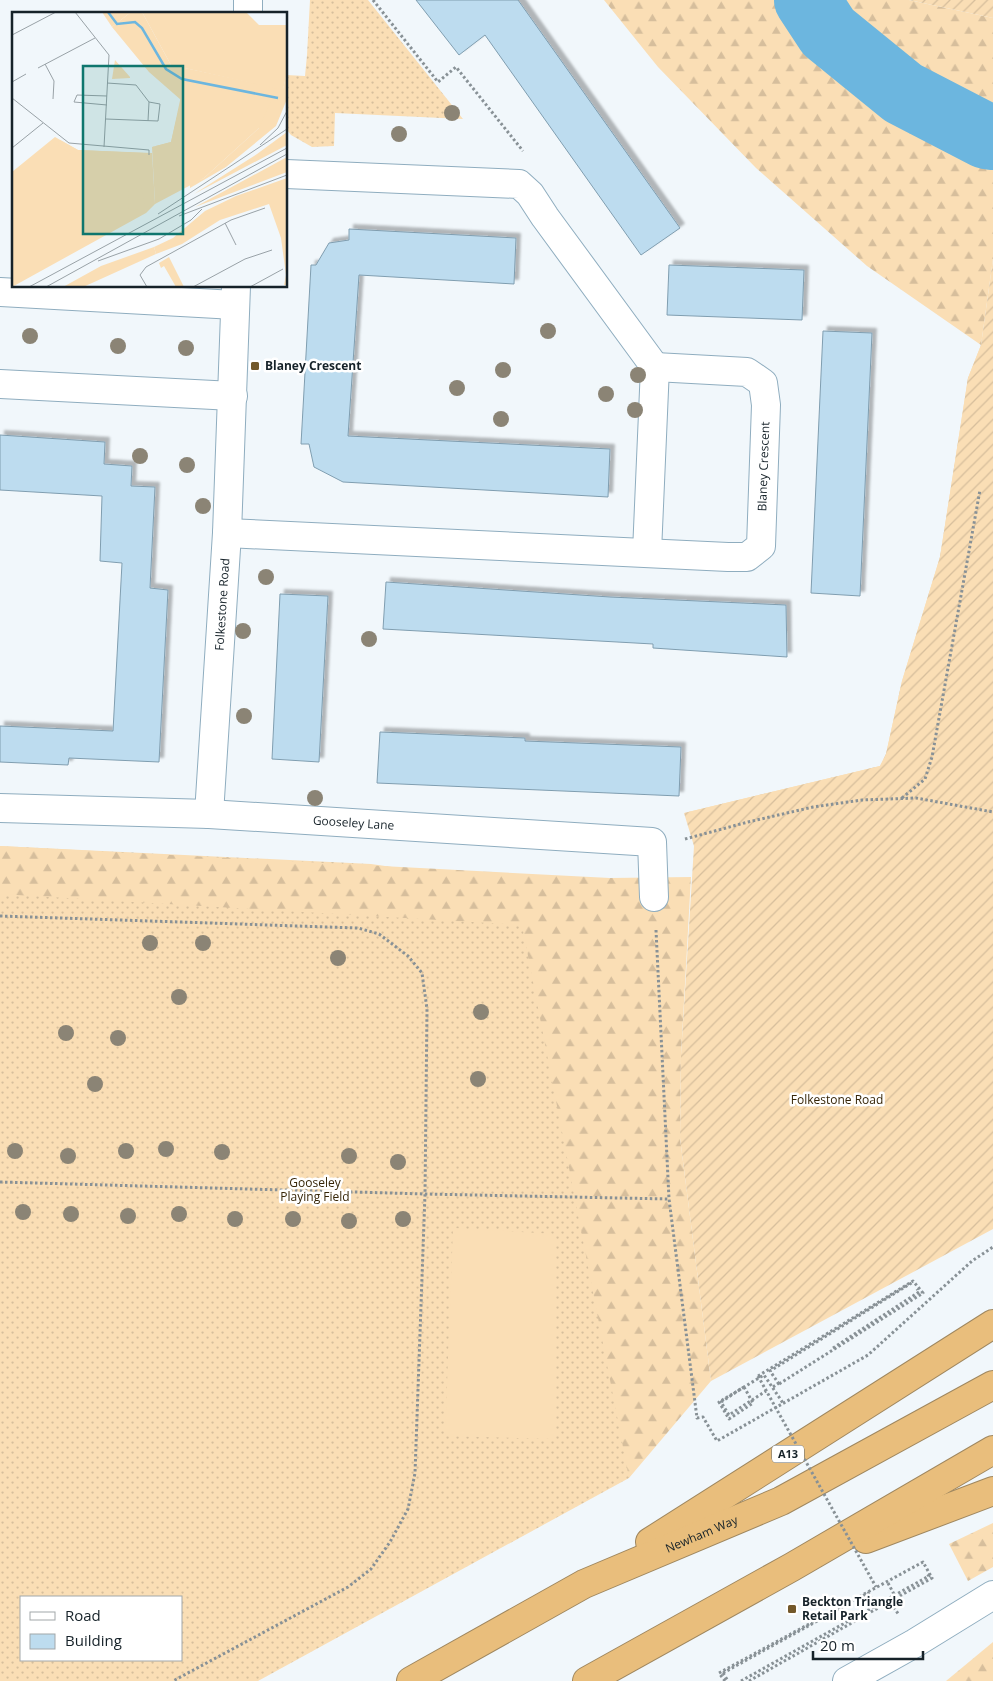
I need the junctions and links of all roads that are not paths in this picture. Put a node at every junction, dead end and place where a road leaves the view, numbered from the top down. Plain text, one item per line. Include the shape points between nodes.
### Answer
1 (288, 174) edge
2 (0, 292) edge
3 (236, 296) edge
4 (655, 367) junction
5 (0, 384) edge
6 (233, 396) junction
7 (227, 533) junction
8 (647, 552) junction
9 (0, 808) edge
10 (209, 814) junction
11 (654, 897) road end
12 (993, 1324) edge
13 (993, 1385) edge
14 (993, 1450) edge
15 (993, 1491) edge
16 (792, 1567) junction
17 (584, 1584) junction
18 (993, 1595) edge
19 (410, 1681) edge
20 (586, 1681) edge
21 (846, 1681) edge

1 - 4 street via 519,184 530,194
2 - 3 street, Folkestone Road
3 - 6 street, Folkestone Road
4 - 8 street
4 - 8 street, Blaney Crescent via 747,372 763,383 766,405 761,546 747,557
5 - 6 street
6 - 7 street, Folkestone Road
7 - 8 street, Blaney Crescent
7 - 10 street, Folkestone Road
9 - 10 street, Gooseley Lane
10 - 11 street, Gooseley Lane via 652,842
12 - 17 highway, A13
13 - 17 highway, Newham Way / A13 via 781,1500
14 - 16 highway
15 - 16 highway
16 - 20 highway
17 - 19 highway, Newham Way / A13
18 - 21 street

